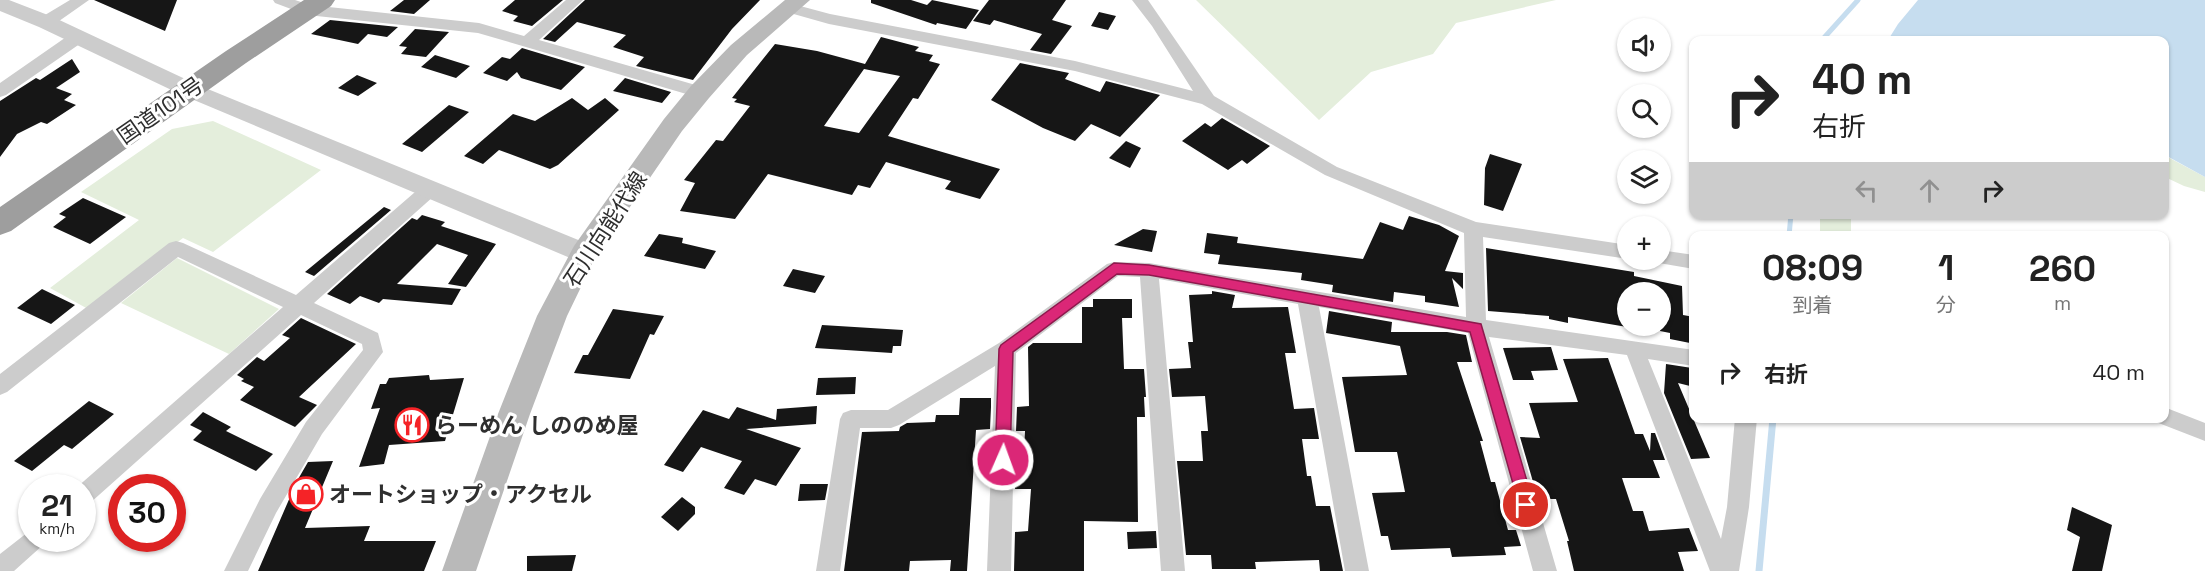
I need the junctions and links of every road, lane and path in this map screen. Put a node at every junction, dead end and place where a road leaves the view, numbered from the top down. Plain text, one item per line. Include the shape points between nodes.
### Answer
1 (81, 0) edge
2 (281, 0) edge
3 (575, 0) edge
4 (1140, 0) edge
5 (0, 4) edge
6 (794, 4) edge
7 (315, 5) edge
8 (46, 22) junction
9 (78, 38) junction
10 (527, 42) junction
11 (190, 90) junction
12 (0, 91) edge
13 (700, 92) junction
14 (1208, 100) junction
15 (428, 191) junction
16 (0, 223) edge
17 (1473, 229) junction
18 (1617, 250) edge
19 (584, 253) junction
20 (1671, 259) edge
21 (1689, 261) edge
22 (1149, 270) junction
23 (1307, 297) junction
24 (298, 305) junction
25 (1476, 327) junction
26 (1634, 348) junction
27 (1006, 349) junction
28 (1689, 357) edge
29 (0, 386) edge
30 (2169, 418) edge
31 (1746, 423) edge
32 (2205, 432) edge
33 (96, 484) edge
34 (19, 552) edge
35 (0, 569) edge
36 (236, 571) edge
37 (459, 571) edge
38 (828, 571) edge
39 (999, 571) edge
40 (1173, 571) edge
41 (1357, 571) edge
42 (1545, 571) edge
43 (1722, 571) edge
44 (1727, 571) edge

1 - 8 street
2 - 7 street
3 - 10 street
4 - 14 street
5 - 8 street
6 - 13 main road, 石川向能代線 via 739,50
6 - 14 street via 829,19 1075,66
7 - 10 street via 479,28
7 - 11 highway, 国道101号
8 - 9 street
9 - 11 street
9 - 12 street
10 - 13 street
11 - 15 street
11 - 16 highway, 国道101号
13 - 19 main road, 石川向能代線
14 - 17 street via 1331,171
15 - 19 street
15 - 24 street
17 - 18 street
17 - 25 street
19 - 37 main road, 石川向能代線 via 552,316
20 - 21 street
22 - 23 street
22 - 27 street via 1114,268
22 - 40 street
23 - 25 street
23 - 41 street
24 - 29 street via 176,248
24 - 33 street
24 - 36 street via 371,339 373,352 314,428 268,506
25 - 26 street
25 - 42 street
26 - 28 street
26 - 43 street
27 - 38 street via 891,420 851,419
27 - 39 street
30 - 32 street
31 - 44 street
34 - 35 street

